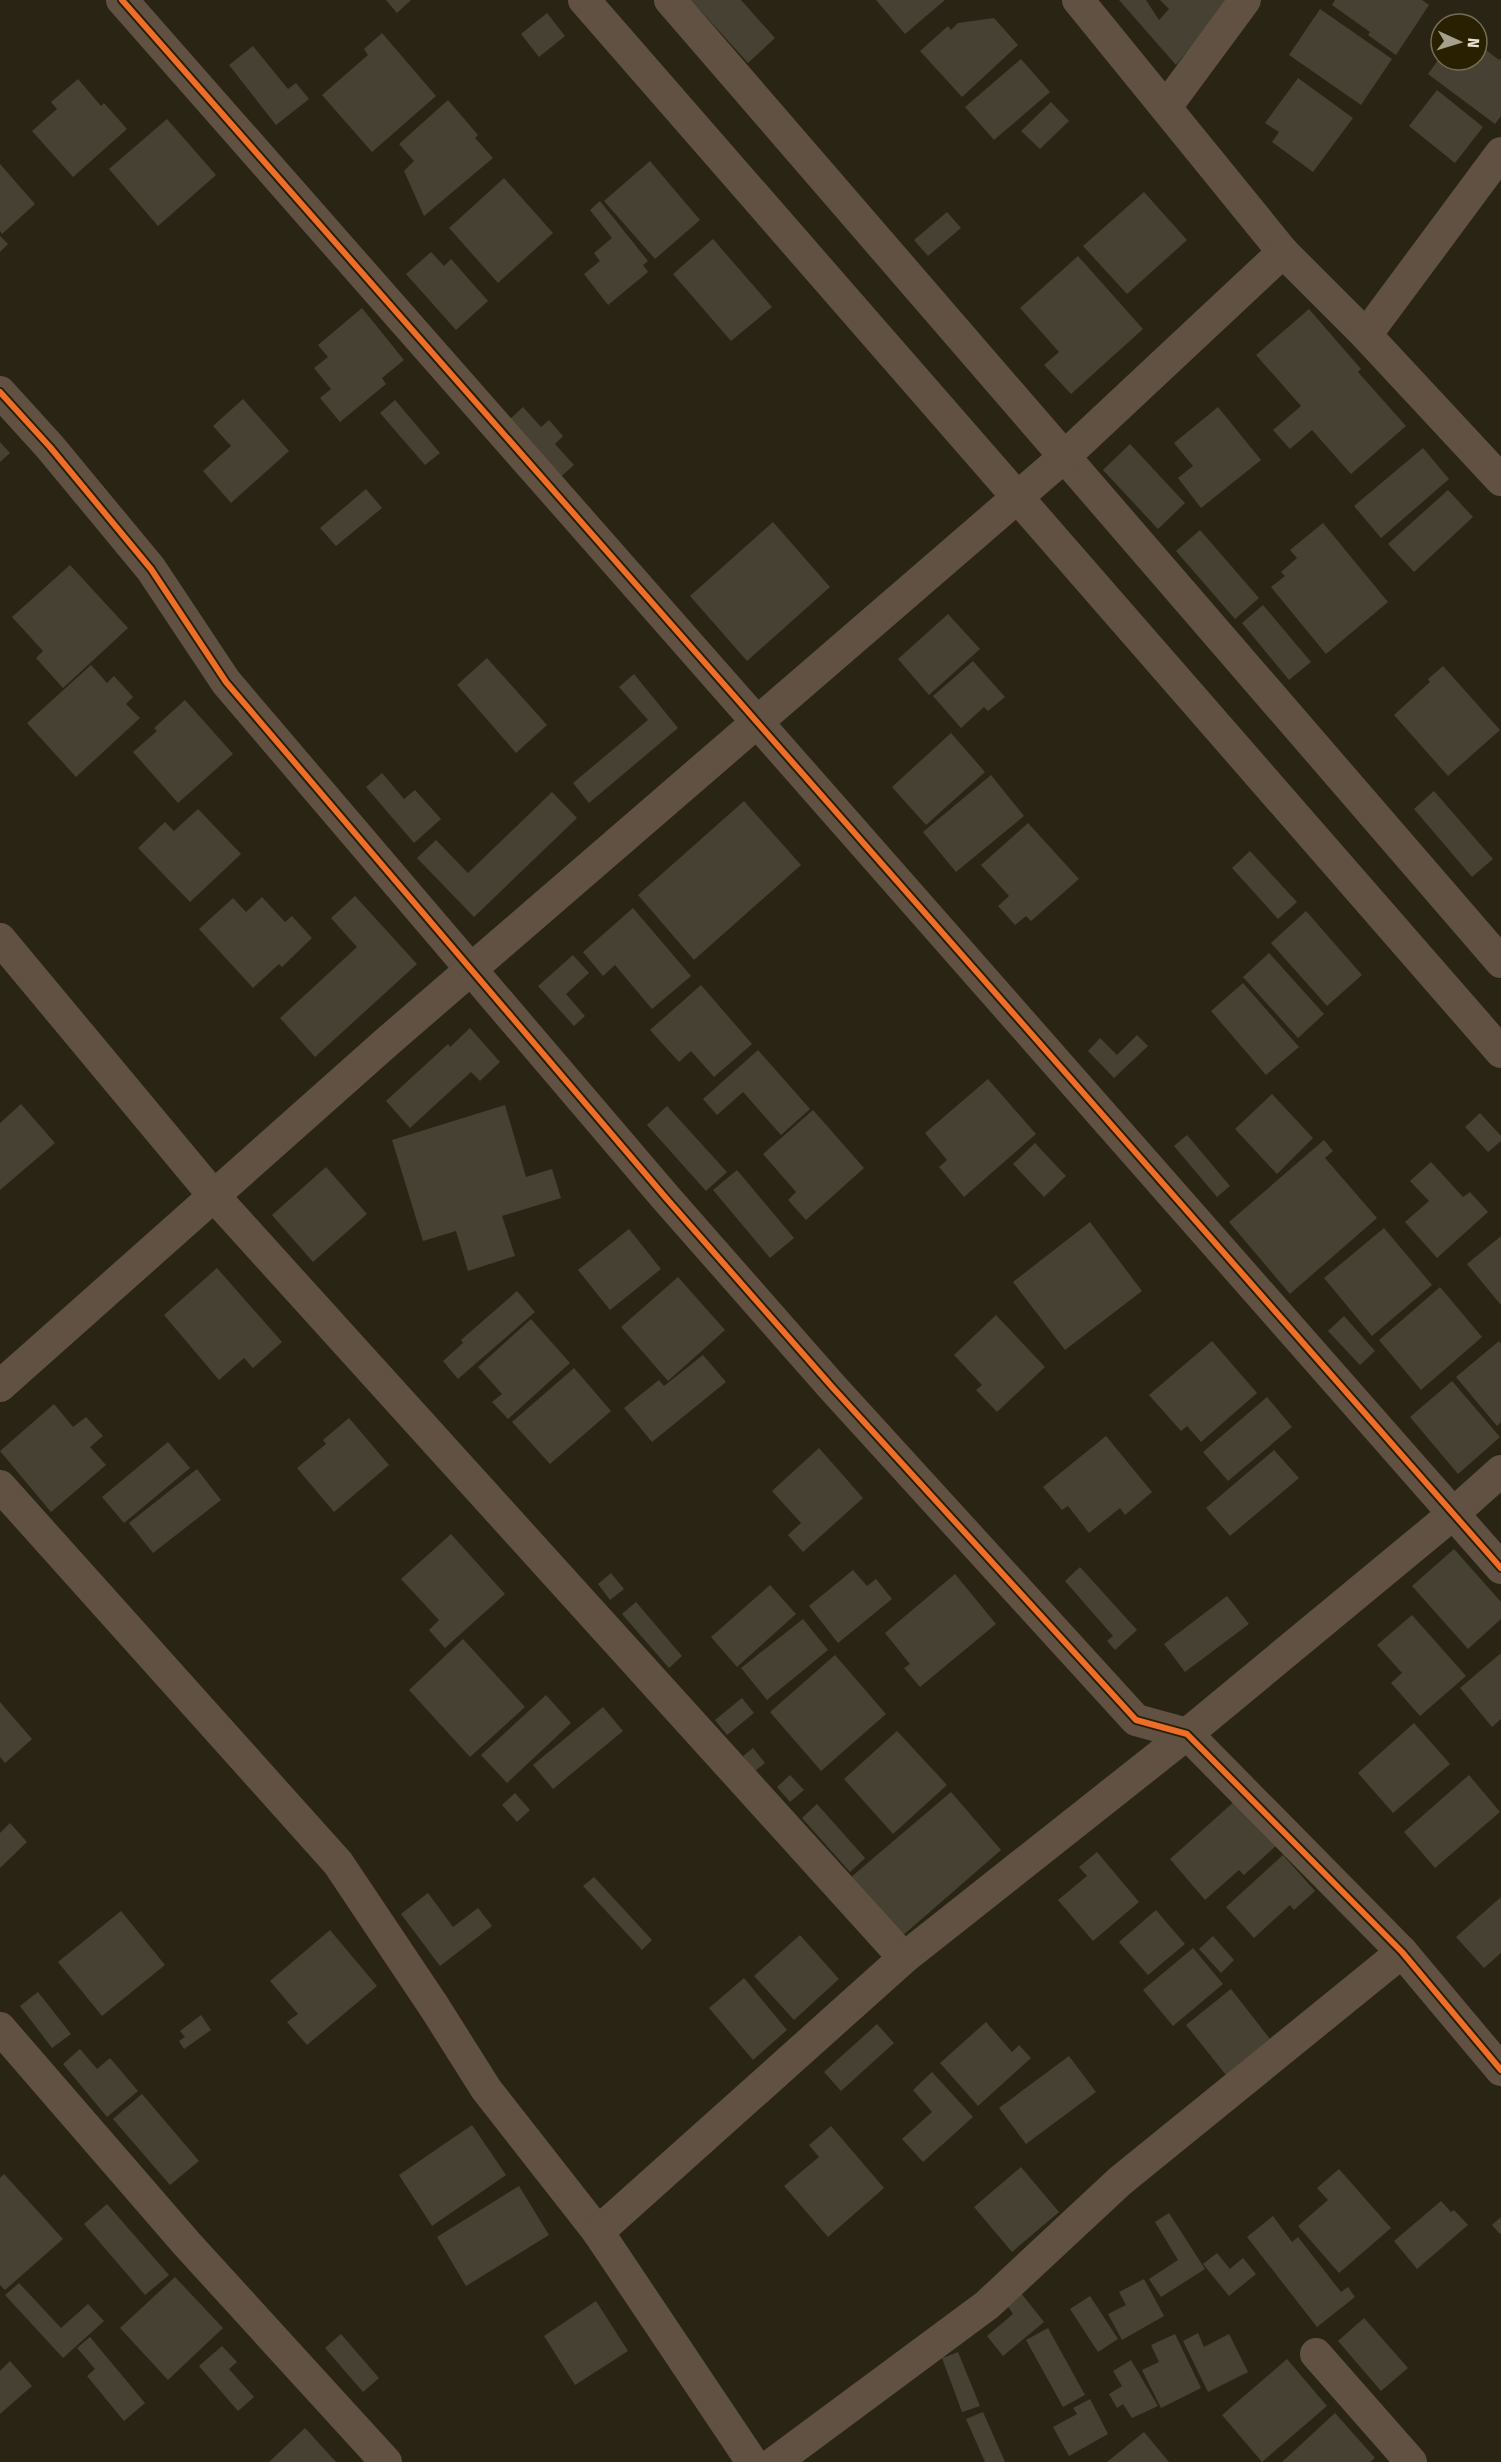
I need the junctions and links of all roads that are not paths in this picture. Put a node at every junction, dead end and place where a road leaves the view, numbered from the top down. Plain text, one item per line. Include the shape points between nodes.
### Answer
1 (122, 0) edge
2 (584, 0) edge
3 (669, 0) edge
4 (1078, 0) edge
5 (1245, 0) edge
6 (1166, 107) junction
7 (1501, 153) edge
8 (1283, 252) junction
9 (1366, 335) junction
10 (0, 392) edge
11 (1064, 457) junction
12 (1501, 480) edge
13 (1017, 498) junction
14 (757, 722) junction
15 (0, 939) edge
16 (1501, 962) edge
17 (471, 968) junction
18 (1501, 1052) edge
19 (213, 1196) junction
20 (0, 1386) edge
21 (1501, 1471) edge
22 (0, 1486) edge
23 (1453, 1514) junction
24 (1501, 1568) edge
25 (1187, 1734) junction
26 (1402, 1952) junction
27 (904, 1958) junction
28 (0, 2028) edge
29 (1501, 2070) edge
30 (598, 2232) junction
31 (1316, 2354) dead end
32 (386, 2462) edge
33 (752, 2462) edge
34 (775, 2462) edge
35 (1411, 2462) edge

1 - 14 street
2 - 13 street
3 - 11 street
4 - 6 street
5 - 6 street
6 - 8 street
7 - 9 street
8 - 9 street
8 - 11 street
9 - 12 street
10 - 17 street via 151,569 226,682
11 - 13 street
11 - 16 street
13 - 14 street
13 - 18 street
14 - 17 street
14 - 23 street
15 - 19 street
17 - 19 street
17 - 25 street via 797,1347 1136,1720
19 - 20 street
19 - 27 street
21 - 23 street
22 - 30 street via 338,1863 486,2089
23 - 24 street
23 - 25 street
25 - 26 street
25 - 27 street
26 - 29 street
26 - 34 street via 1120,2181 987,2305
27 - 30 street
28 - 32 street via 188,2244
30 - 33 street
31 - 35 street

